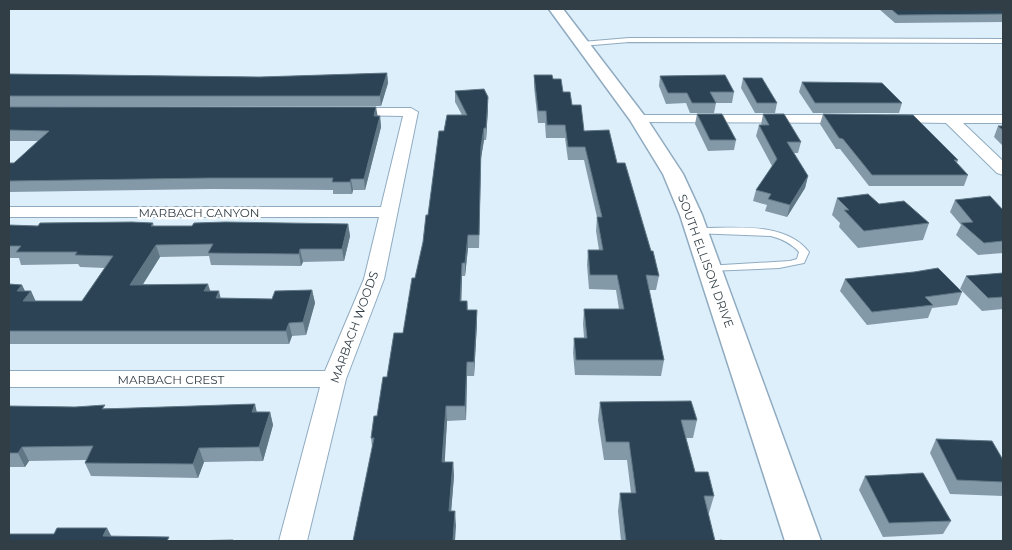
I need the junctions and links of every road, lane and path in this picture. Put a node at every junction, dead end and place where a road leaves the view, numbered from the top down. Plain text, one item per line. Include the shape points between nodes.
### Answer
1 (556, 9) edge
2 (1003, 41) edge
3 (582, 44) junction
4 (332, 112) edge
5 (638, 118) junction
6 (950, 119) junction
7 (1003, 119) edge
8 (1003, 170) edge
9 (9, 212) edge
10 (388, 212) junction
11 (696, 231) junction
12 (709, 268) junction
13 (9, 379) edge
14 (334, 380) junction
15 (293, 541) edge
16 (803, 541) edge

1 - 3 street, SOUTH ELLISON DRIVE
2 - 3 lane via 629,40
3 - 5 street, SOUTH ELLISON DRIVE
4 - 10 street, MARBACH WOODS via 411,112
5 - 6 street
5 - 11 street, SOUTH ELLISON DRIVE via 673,174
6 - 7 street
6 - 8 street
9 - 10 street, MARBACH CANYON
10 - 14 street, MARBACH WOODS via 374,279
11 - 12 street, SOUTH ELLISON DRIVE
11 - 12 lane via 770,233 800,244 804,252 801,262 791,265
12 - 16 street, SOUTH ELLISON DRIVE
13 - 14 street, MARBACH CREST
14 - 15 street, MARBACH WOODS

